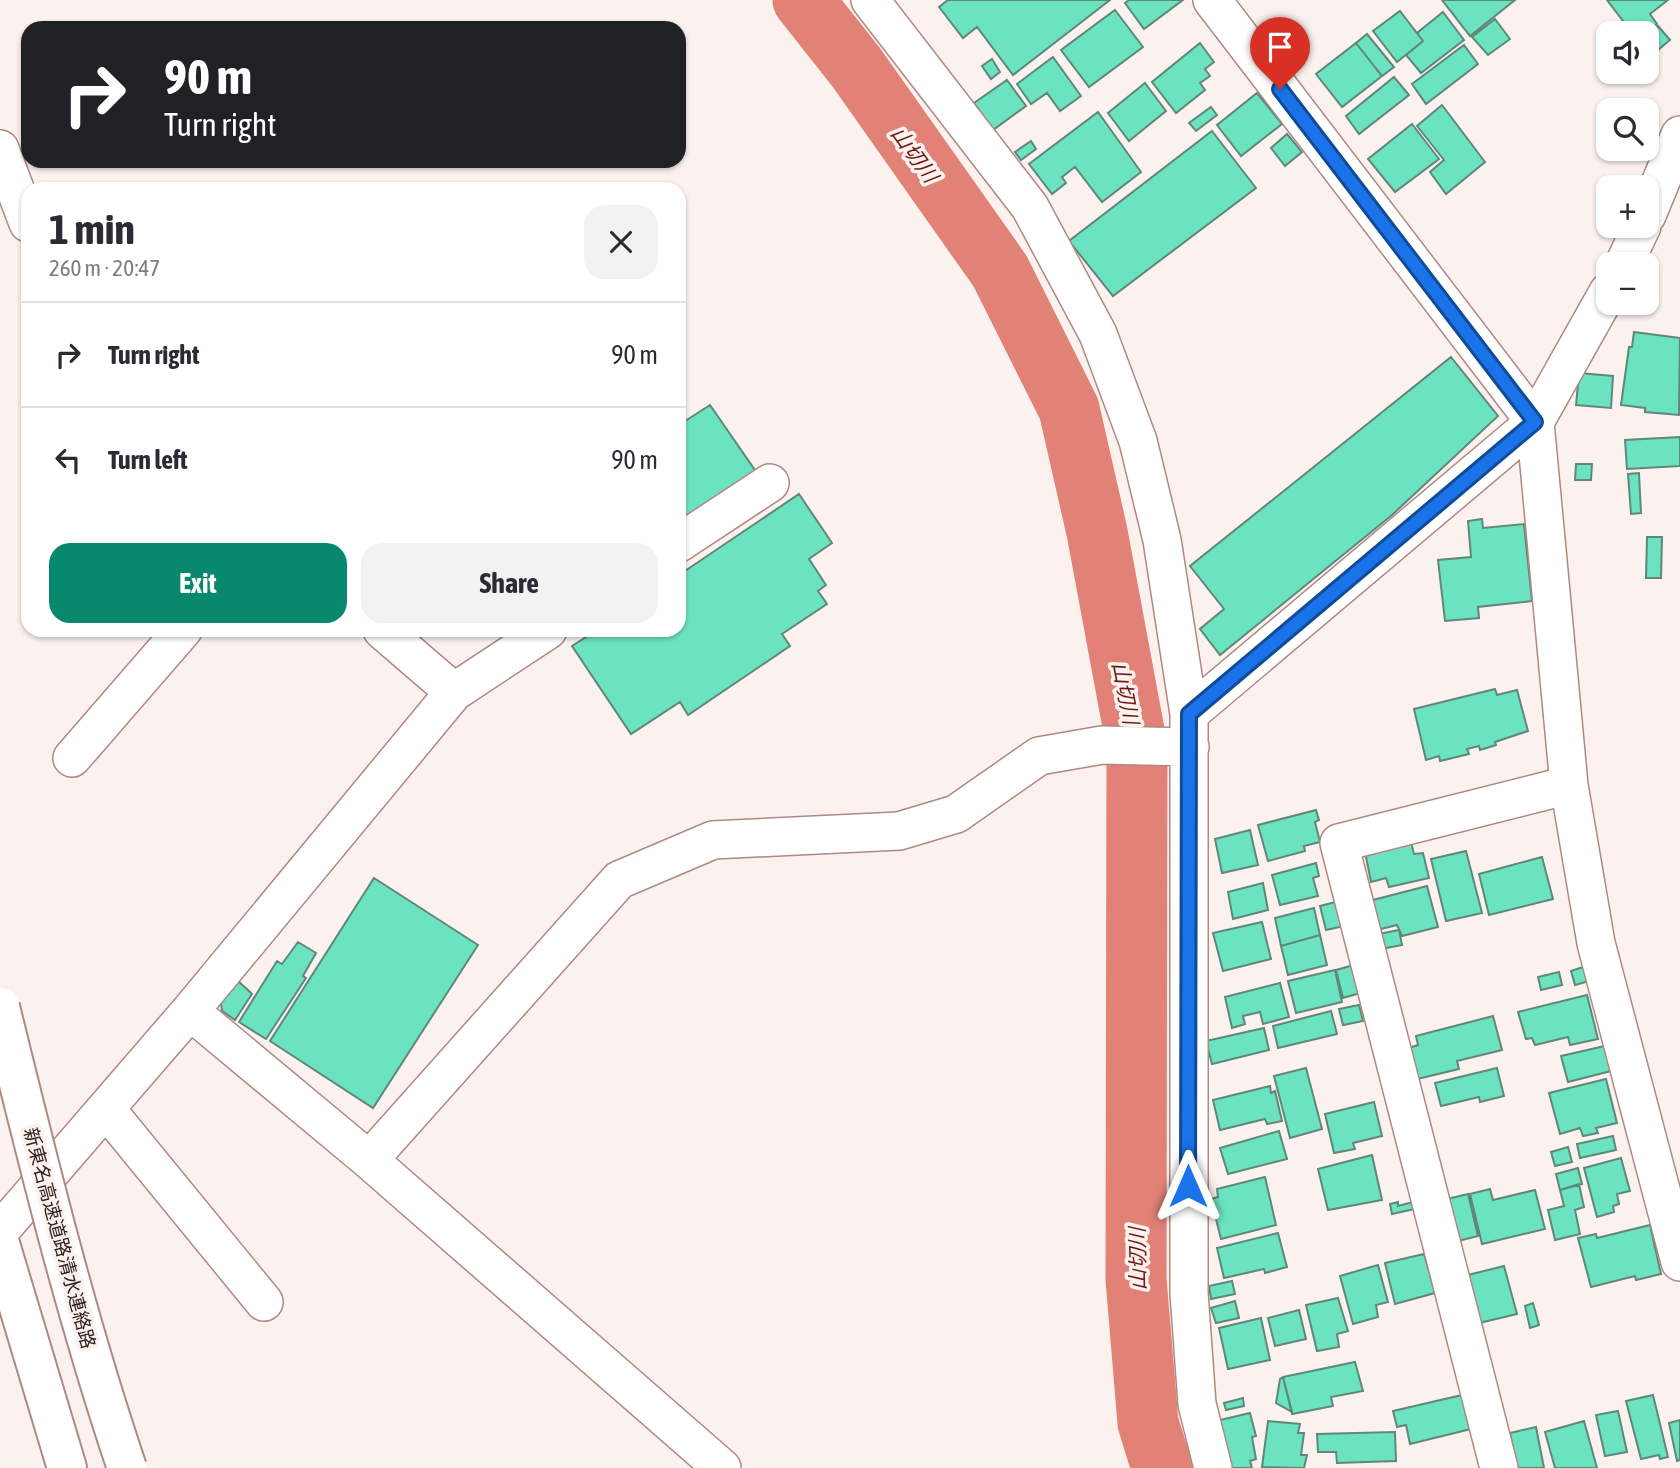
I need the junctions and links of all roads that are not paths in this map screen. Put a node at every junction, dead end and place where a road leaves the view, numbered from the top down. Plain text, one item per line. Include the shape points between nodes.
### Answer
1 (870, 0) edge
2 (1212, 0) edge
3 (1680, 135) edge
4 (0, 149) edge
5 (1659, 186) edge
6 (21, 204) edge
7 (1596, 313) edge
8 (1535, 422) junction
9 (770, 483) dead end
10 (686, 538) edge
11 (177, 637) edge
12 (390, 637) edge
13 (537, 637) edge
14 (454, 692) junction
15 (1180, 736) junction
16 (72, 758) dead end
17 (1569, 785) junction
18 (0, 1007) edge
19 (190, 1011) junction
20 (106, 1109) junction
21 (369, 1160) junction
22 (0, 1231) edge
23 (0, 1244) edge
24 (1680, 1262) edge
25 (264, 1302) dead end
26 (67, 1468) edge
27 (127, 1468) edge
28 (722, 1468) edge
29 (1213, 1468) edge
30 (1499, 1468) edge

1 - 15 street via 1030,207 1098,334 1138,441 1162,540
2 - 8 street
3 - 5 street
4 - 6 street
7 - 8 street
8 - 15 street
8 - 17 street
9 - 10 street
11 - 16 street
12 - 14 street
13 - 14 street
14 - 19 street
15 - 21 street via 1039,755 956,814 899,831 713,840 620,880
15 - 29 street via 1189,1293 1197,1404
17 - 24 street via 1596,943
17 - 30 street via 1339,843
18 - 27 highway, 新東名高速道路清水連絡路, bridge via 60,1247
19 - 20 street
19 - 21 street
20 - 22 street
20 - 25 street
21 - 28 street
23 - 26 highway

